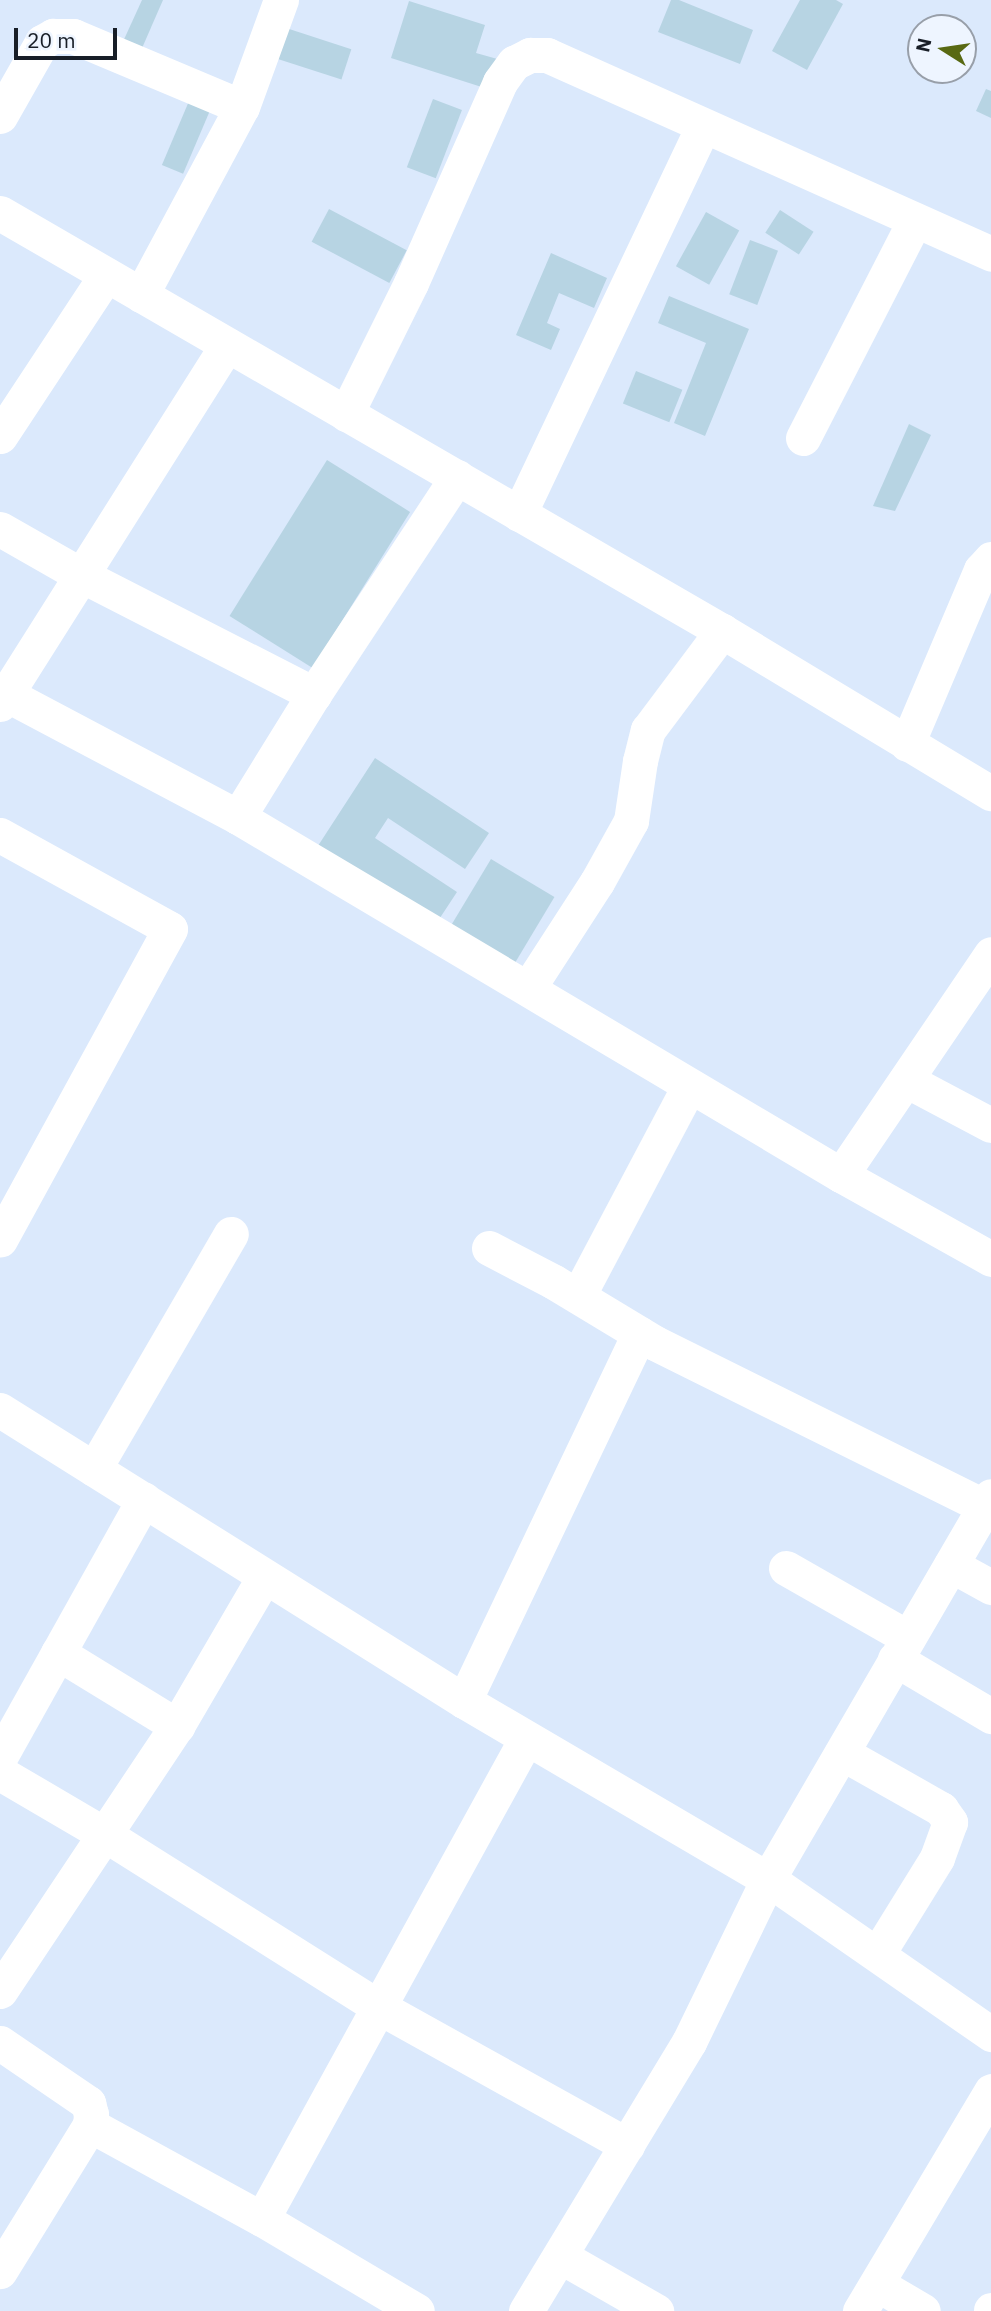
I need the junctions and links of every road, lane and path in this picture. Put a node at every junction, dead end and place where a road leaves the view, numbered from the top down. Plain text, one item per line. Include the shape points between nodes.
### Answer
1 (281, 0) edge
2 (242, 107) junction
3 (0, 116) edge
4 (703, 126) junction
5 (0, 213) edge
6 (915, 220) junction
7 (991, 254) edge
8 (106, 275) junction
9 (141, 295) junction
10 (227, 345) junction
11 (346, 414) junction
12 (0, 436) edge
13 (803, 438) dead end
14 (457, 477) junction
15 (519, 514) junction
16 (0, 530) edge
17 (991, 559) edge
18 (82, 575) junction
19 (722, 631) junction
20 (314, 694) junction
21 (2, 696) edge
22 (907, 744) junction
23 (991, 793) edge
24 (238, 817) junction
25 (0, 835) edge
26 (991, 954) edge
27 (529, 987) junction
28 (906, 1080) junction
29 (689, 1086) junction
30 (991, 1125) edge
31 (841, 1175) junction
32 (231, 1234) dead end
33 (0, 1240) edge
34 (489, 1248) dead end
35 (991, 1259) edge
36 (578, 1296) junction
37 (639, 1334) junction
38 (0, 1410) edge
39 (94, 1469) junction
40 (144, 1499) junction
41 (988, 1501) edge
42 (951, 1565) junction
43 (786, 1568) dead end
44 (264, 1577) junction
45 (991, 1587) edge
46 (901, 1648) junction
47 (58, 1653) junction
48 (464, 1701) junction
49 (991, 1716) edge
50 (177, 1726) junction
51 (526, 1739) junction
52 (842, 1753) junction
53 (0, 1757) edge
54 (0, 1773) edge
55 (104, 1834) junction
56 (768, 1880) junction
57 (878, 1953) junction
58 (0, 1991) edge
59 (379, 2007) junction
60 (987, 2022) edge
61 (0, 2043) edge
62 (991, 2091) edge
63 (90, 2124) junction
64 (626, 2145) junction
65 (262, 2220) junction
66 (10, 2232) edge
67 (560, 2256) junction
68 (0, 2271) edge
69 (868, 2297) edge
70 (417, 2311) edge
71 (526, 2311) edge
72 (656, 2311) edge
73 (923, 2311) edge

1 - 2 street
2 - 3 street via 73,36 53,36 42,42
2 - 9 street
4 - 6 street
4 - 11 street via 547,55 530,55 514,63 500,82 411,283
4 - 15 street
5 - 8 street
6 - 7 street
6 - 13 street
8 - 9 street
8 - 12 street
9 - 10 street
10 - 11 street
10 - 18 street
11 - 14 street
14 - 15 street
14 - 20 street
15 - 19 street
16 - 18 street
17 - 22 street via 981,570
18 - 20 street
18 - 21 street
19 - 22 street
19 - 27 street via 648,730 631,821
20 - 24 street
21 - 24 street
22 - 23 street
24 - 27 street
25 - 33 street via 170,929
26 - 28 street
27 - 29 street
28 - 30 street
28 - 31 street
29 - 31 street
29 - 36 street
31 - 35 street
32 - 39 street
34 - 36 street
36 - 37 street
37 - 41 street
37 - 48 street
38 - 39 street
39 - 40 street
40 - 44 street
40 - 47 street
41 - 42 street
42 - 45 street
42 - 46 street
43 - 46 street
44 - 48 street
44 - 50 street
46 - 49 street
46 - 52 street
47 - 50 street
47 - 53 street
48 - 51 street
50 - 55 street
51 - 56 street
51 - 59 street
52 - 56 street
52 - 57 street via 941,1810 950,1822 937,1858
54 - 55 street
55 - 58 street
55 - 59 street
56 - 57 street
56 - 64 street via 689,2042
57 - 60 street
59 - 64 street
59 - 65 street
61 - 63 street via 88,2103
62 - 69 street
63 - 65 street
63 - 66 street
64 - 67 street
65 - 70 street
66 - 68 street
67 - 71 street
67 - 72 street
69 - 73 street

